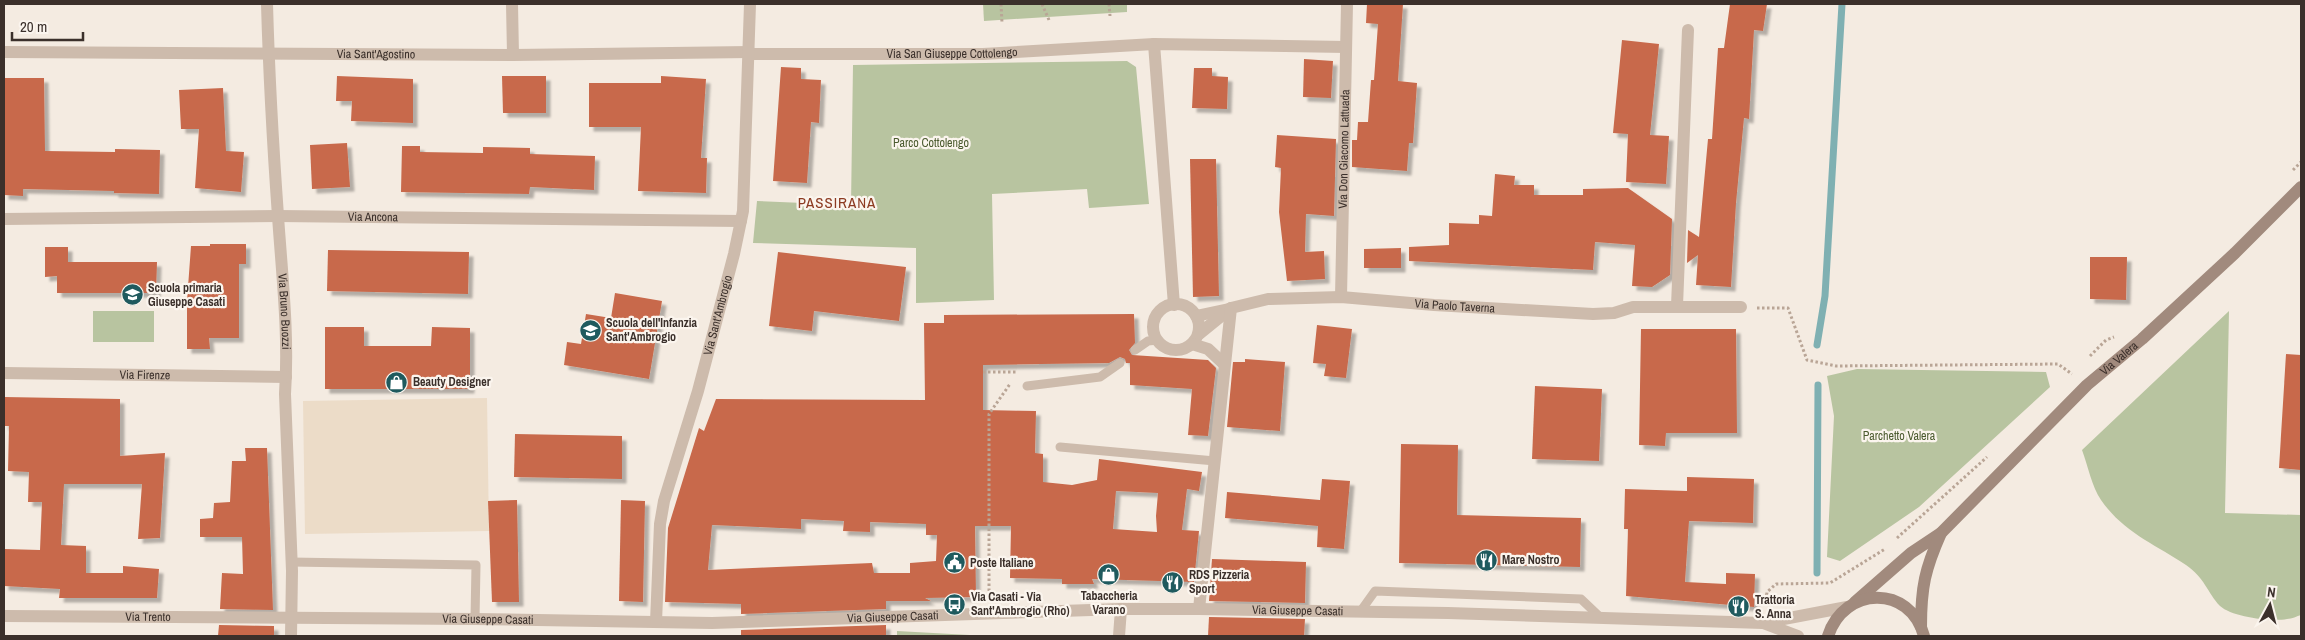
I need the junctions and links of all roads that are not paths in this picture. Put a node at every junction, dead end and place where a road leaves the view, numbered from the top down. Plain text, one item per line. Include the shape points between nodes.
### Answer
1 (267, 4) edge
2 (512, 4) edge
3 (750, 4) edge
4 (1347, 4) edge
5 (1688, 30) dead end
6 (1154, 44) junction
7 (1346, 47) junction
8 (4, 52) edge
9 (268, 53) junction
10 (750, 53) junction
11 (513, 55) junction
12 (2301, 187) edge
13 (278, 216) junction
14 (4, 219) edge
15 (741, 221) junction
16 (1341, 296) junction
17 (1174, 305) junction
18 (1677, 306) junction
19 (1231, 308) junction
20 (1741, 308) road end
21 (1196, 316) junction
22 (1195, 339) junction
23 (1158, 340) junction
24 (1135, 350) dead end
25 (1120, 363) dead end
26 (1224, 364) junction
27 (4, 373) edge
28 (286, 376) junction
29 (1027, 386) dead end
30 (1060, 447) dead end
31 (1215, 461) junction
32 (1941, 533) junction
33 (291, 562) junction
34 (1851, 604) junction
35 (1121, 609) junction
36 (1199, 609) junction
37 (1360, 612) junction
38 (4, 616) edge
39 (292, 618) junction
40 (475, 618) junction
41 (1601, 618) junction
42 (656, 622) junction
43 (1764, 623) junction
44 (1922, 631) edge
45 (291, 636) edge
46 (1119, 636) edge
47 (1798, 636) edge
48 (1828, 636) edge

1 - 9 street, Via Bruno Buozzi
2 - 11 street
3 - 10 street, Via Sant'Ambrogio
4 - 7 street, Via Don Giacomo Lattuada
5 - 18 street
6 - 7 street, Via San Giuseppe Cottolengo
6 - 10 street, Via San Giuseppe Cottolengo via 983,54
6 - 17 street
7 - 16 street, Via Don Giacomo Lattuada
8 - 9 street, Via Sant'Agostino
9 - 11 street, Via Sant'Agostino
9 - 13 street, Via Bruno Buozzi
10 - 11 street, Via Sant'Agostino
10 - 15 street, Via Sant'Ambrogio
12 - 32 street, Via Valera via 2235,253 2087,385
13 - 14 street, Via Ancona
13 - 15 street, Via Ancona
13 - 28 street, Via Bruno Buozzi via 285,301
15 - 42 street, Via Sant'Ambrogio via 698,391 664,501
16 - 18 street, Via Paolo Taverna via 1593,314 1614,313 1634,307
16 - 19 street, Via Paolo Taverna via 1268,299
17 - 21 street via 1186,306
17 - 23 street via 1164,307 1155,318 1154,333
18 - 20 street, Via Paolo Taverna
19 - 21 street, Via Paolo Taverna
19 - 22 street, Via Paolo Taverna
19 - 26 street
21 - 22 street via 1199,328
22 - 23 street, Via Paolo Taverna via 1186,348 1173,350
22 - 26 street
23 - 24 lane via 1148,341
25 - 29 lane via 1100,377
26 - 31 street
27 - 28 street, Via Firenze
28 - 33 street, Via Bruno Buozzi
30 - 31 lane
31 - 36 street
32 - 34 street, Via Valera via 1911,553
32 - 44 street, Via Valera via 1921,591
33 - 39 street, Via Bruno Buozzi
33 - 40 lane via 476,565
34 - 43 street, Via Giuseppe Casati
34 - 44 street via 1874,597 1892,600 1915,616
34 - 48 street, Via Valera via 1840,614
35 - 36 street, Via Giuseppe Casati
35 - 42 street, Via Giuseppe Casati via 722,623
35 - 46 street
36 - 37 street, Via Giuseppe Casati
37 - 41 street, Via Giuseppe Casati
37 - 41 lane via 1375,591 1581,599
38 - 39 street, Via Trento
39 - 40 street, Via Giuseppe Casati
39 - 45 street, Via Bruno Buozzi
40 - 42 street, Via Giuseppe Casati
41 - 43 street, Via Giuseppe Casati
43 - 47 street, Via Giuseppe Casati

